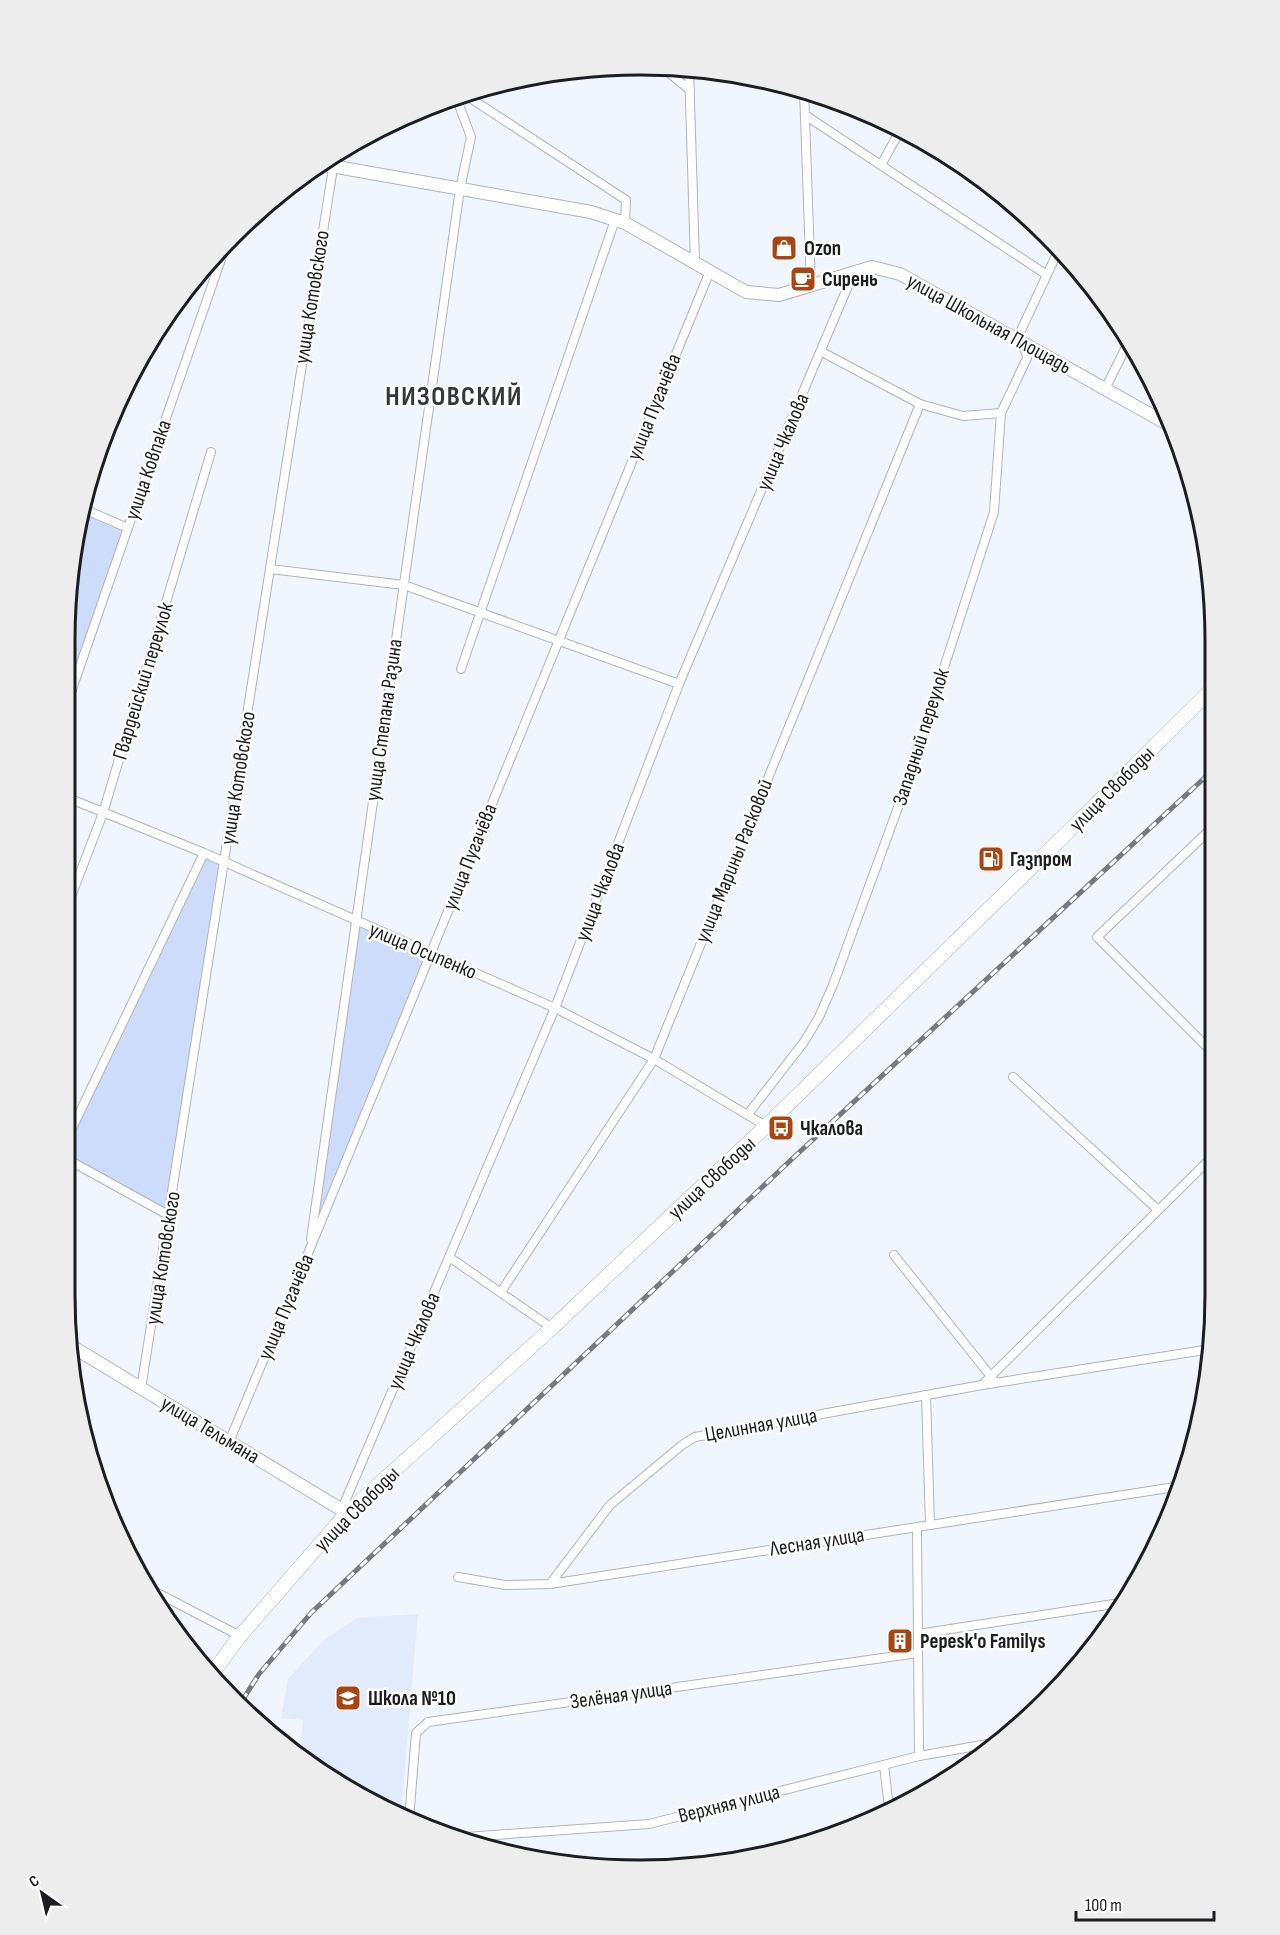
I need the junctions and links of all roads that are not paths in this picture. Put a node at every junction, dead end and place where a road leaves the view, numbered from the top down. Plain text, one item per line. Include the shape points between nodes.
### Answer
1 (673, 76) edge
2 (689, 77) edge
3 (690, 90) junction
4 (474, 100) edge
5 (804, 100) edge
6 (459, 105) edge
7 (805, 115) junction
8 (897, 137) edge
9 (337, 164) edge
10 (881, 165) junction
11 (328, 169) edge
12 (460, 189) junction
13 (620, 222) junction
14 (1055, 257) edge
15 (220, 261) edge
16 (695, 262) junction
17 (710, 271) junction
18 (854, 272) junction
19 (1047, 275) junction
20 (811, 286) junction
21 (1017, 339) junction
22 (1124, 350) edge
23 (822, 352) junction
24 (1105, 389) junction
25 (920, 404) junction
26 (1001, 413) junction
27 (1160, 419) edge
28 (211, 452) dead end
29 (90, 512) edge
30 (128, 528) junction
31 (270, 569) junction
32 (404, 585) junction
33 (480, 612) junction
34 (559, 640) junction
35 (461, 669) dead end
36 (75, 681) edge
37 (679, 684) junction
38 (1205, 696) edge
39 (75, 801) edge
40 (104, 813) junction
41 (1205, 835) edge
42 (204, 853) junction
43 (224, 863) junction
44 (75, 887) edge
45 (355, 921) junction
46 (431, 954) junction
47 (555, 1008) junction
48 (1205, 1045) edge
49 (654, 1059) junction
50 (1014, 1077) dead end
51 (748, 1114) junction
52 (75, 1122) edge
53 (766, 1126) junction
54 (75, 1164) edge
55 (1205, 1164) edge
56 (1157, 1209) junction
57 (170, 1216) junction
58 (309, 1251) junction
59 (894, 1255) dead end
60 (449, 1257) junction
61 (501, 1292) junction
62 (552, 1328) junction
63 (78, 1350) edge
64 (1202, 1350) edge
65 (994, 1379) junction
66 (141, 1389) junction
67 (926, 1395) junction
68 (229, 1442) junction
69 (1171, 1488) edge
70 (344, 1512) junction
71 (930, 1525) junction
72 (917, 1527) junction
73 (458, 1577) dead end
74 (550, 1584) junction
75 (162, 1595) edge
76 (1113, 1604) edge
77 (918, 1634) junction
78 (240, 1636) junction
79 (918, 1653) junction
80 (216, 1669) edge
81 (981, 1745) edge
82 (919, 1756) junction
83 (884, 1765) junction
84 (888, 1803) edge
85 (410, 1811) edge
86 (481, 1837) edge

1 - 3 street
2 - 3 street
3 - 16 street
4 - 13 street via 626,200
5 - 7 street
6 - 12 street, улица Степана Разина via 471,137
7 - 10 street
7 - 20 street
8 - 10 street
9 - 12 main road, улица Школьная Площадь
10 - 19 street
11 - 31 street, улица Котовского
12 - 13 main road, улица Школьная Площадь via 591,212
12 - 32 street, улица Степана Разина
13 - 16 main road, улица Школьная Площадь
13 - 33 street
14 - 19 street
15 - 30 street, улица Ковпака
16 - 17 main road, улица Школьная Площадь
17 - 20 main road, улица Школьная Площадь via 746,292 779,295
17 - 34 street, улица Пугачёва
18 - 20 main road, улица Школьная Площадь
18 - 21 main road, улица Школьная Площадь via 872,267 900,274
18 - 23 street, улица Чкалова
19 - 21 street
21 - 24 main road, улица Школьная Площадь
21 - 26 street, Западный переулок via 1027,358
22 - 24 street
23 - 25 street
23 - 37 street, улица Чкалова
24 - 27 main road, улица Школьная Площадь
25 - 26 street via 963,416
25 - 49 street, улица Марины Расковой
26 - 51 street, Западный переулок via 994,513 907,783 819,1017
28 - 40 street, Гвардейский переулок
29 - 30 street
30 - 36 street, улица Ковпака
31 - 32 street
31 - 43 street, улица Котовского
32 - 33 street
32 - 45 street, улица Степана Разина
33 - 34 street
33 - 35 street
34 - 37 street
34 - 46 street, улица Пугачёва
37 - 47 street, улица Чкалова
38 - 53 main road, улица Свободы
39 - 40 street, улица Осипенко
40 - 42 street, улица Осипенко
40 - 44 street, Гвардейский переулок
41 - 48 street via 1097,937
42 - 43 street, улица Осипенко
42 - 52 street, улица Котовского
43 - 45 street, улица Осипенко
43 - 57 street, улица Котовского
45 - 46 street, улица Осипенко
45 - 58 street, улица Степана Разина
46 - 47 street, улица Осипенко
46 - 58 street, улица Пугачёва
47 - 49 street, улица Осипенко
47 - 60 street, улица Чкалова
49 - 51 street, улица Осипенко
49 - 61 street, улица Марины Расковой
50 - 56 street
51 - 53 street, улица Осипенко
53 - 62 main road, улица Свободы
54 - 57 street
55 - 56 street
56 - 65 street
57 - 66 street, улица Котовского
58 - 68 street, улица Пугачёва
59 - 65 street
60 - 61 street
60 - 70 street, улица Чкалова
61 - 62 street
62 - 70 main road, улица Свободы
63 - 66 main road, улица Тельмана
64 - 65 street
65 - 67 street, Целинная улица via 982,1385
66 - 68 main road, улица Тельмана
67 - 71 street
67 - 74 street, Целинная улица via 695,1437 610,1505
68 - 70 main road, улица Тельмана
69 - 71 street, Лесная улица
70 - 78 main road, улица Свободы
71 - 72 street, Лесная улица
72 - 74 street, Лесная улица
72 - 77 street
73 - 74 street, Лесная улица via 505,1585
75 - 78 street
76 - 77 street
77 - 79 street
78 - 80 main road, улица Свободы
79 - 82 street
79 - 85 street, Зелёная улица via 428,1722 416,1733
81 - 82 street, Верхняя улица
82 - 83 street, Верхняя улица
83 - 84 street
83 - 86 street, Верхняя улица via 649,1824

